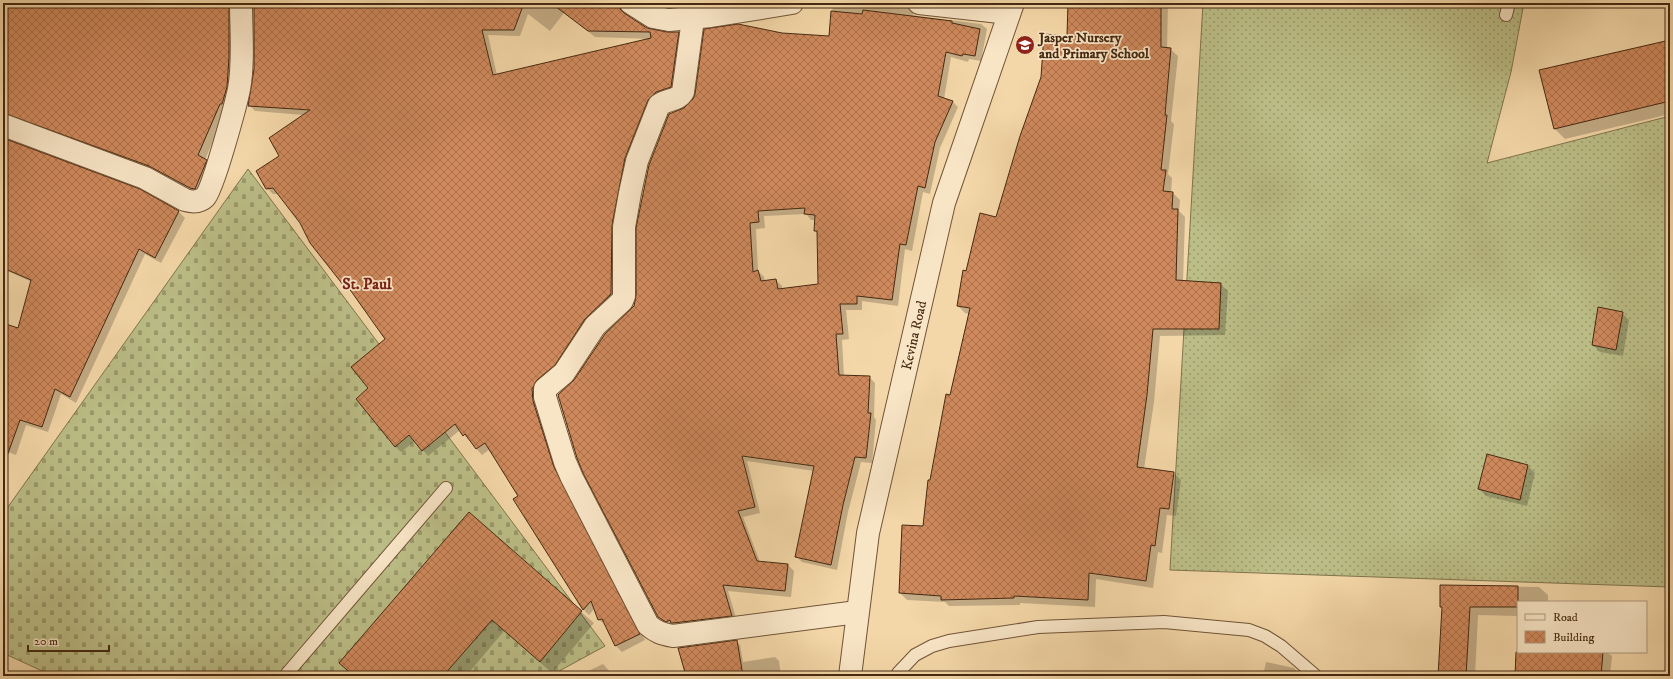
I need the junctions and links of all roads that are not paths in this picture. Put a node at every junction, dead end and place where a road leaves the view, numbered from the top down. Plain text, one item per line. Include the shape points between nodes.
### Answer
1 (241, 3) edge
2 (631, 3) edge
3 (792, 3) edge
4 (919, 3) edge
5 (1011, 8) edge
6 (693, 19) junction
7 (3, 125) edge
8 (446, 488) dead end
9 (857, 612) junction
10 (285, 676) edge
11 (850, 676) edge
12 (898, 676) edge
13 (1316, 676) edge

1 - 7 street via 239,89 212,182 205,197 200,201 185,200 145,178
2 - 6 street via 653,17 669,20
3 - 6 street
4 - 5 street
5 - 9 street, Kevina Road via 944,203 868,533
6 - 9 street via 683,92 676,99 659,105 636,168 624,227 624,296 622,301 595,326 564,373 545,389 545,397 572,478 648,625 654,630 673,636
8 - 10 lane
9 - 11 street, Kevina Road
12 - 13 lane via 915,655 949,641 1038,627 1164,622 1248,630 1265,636 1281,646

